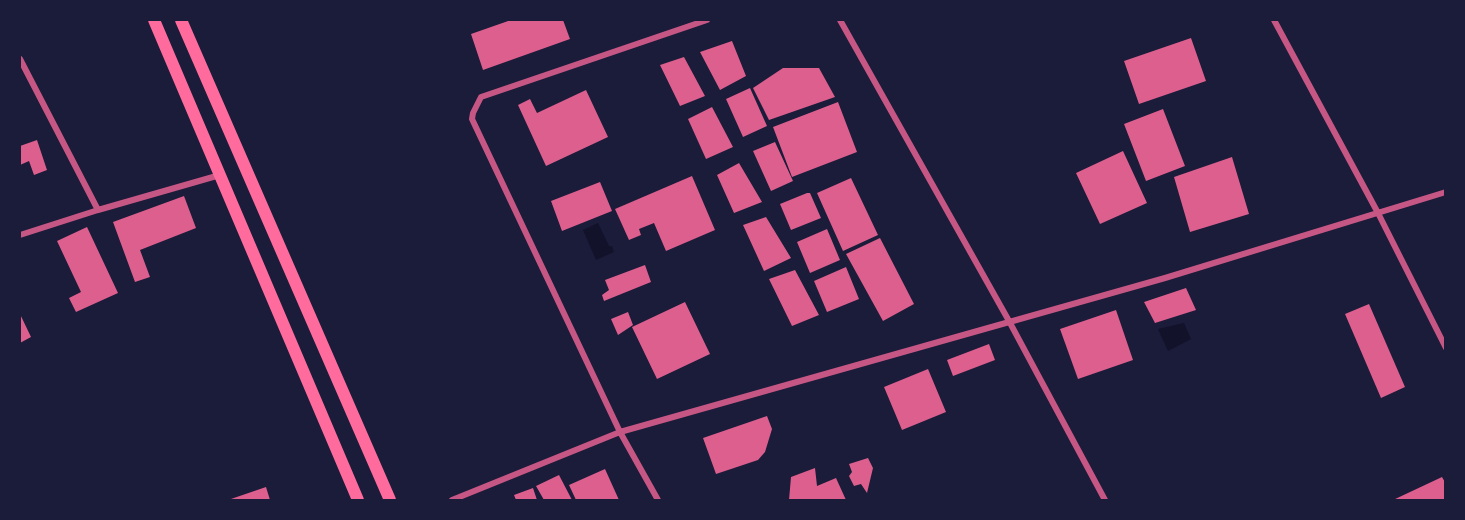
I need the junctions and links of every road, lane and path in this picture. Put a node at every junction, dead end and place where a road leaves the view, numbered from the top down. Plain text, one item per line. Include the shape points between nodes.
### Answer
1 (154, 20) edge
2 (181, 20) edge
3 (707, 20) edge
4 (840, 20) edge
5 (1274, 20) edge
6 (20, 59) edge
7 (220, 176) junction
8 (1446, 192) edge
9 (98, 210) junction
10 (1378, 213) junction
11 (20, 235) edge
12 (1009, 321) junction
13 (1446, 348) edge
14 (620, 432) junction
15 (358, 501) edge
16 (390, 501) edge
17 (452, 501) edge
18 (658, 501) edge
19 (1105, 501) edge

1 - 7 main road
2 - 16 main road
3 - 14 street via 481,98 473,113 473,126
4 - 12 street
5 - 10 street
6 - 9 street
7 - 9 street
7 - 15 main road
8 - 10 street
9 - 11 street
10 - 12 street
10 - 13 street
12 - 14 street
12 - 19 street
14 - 17 street
14 - 18 street

